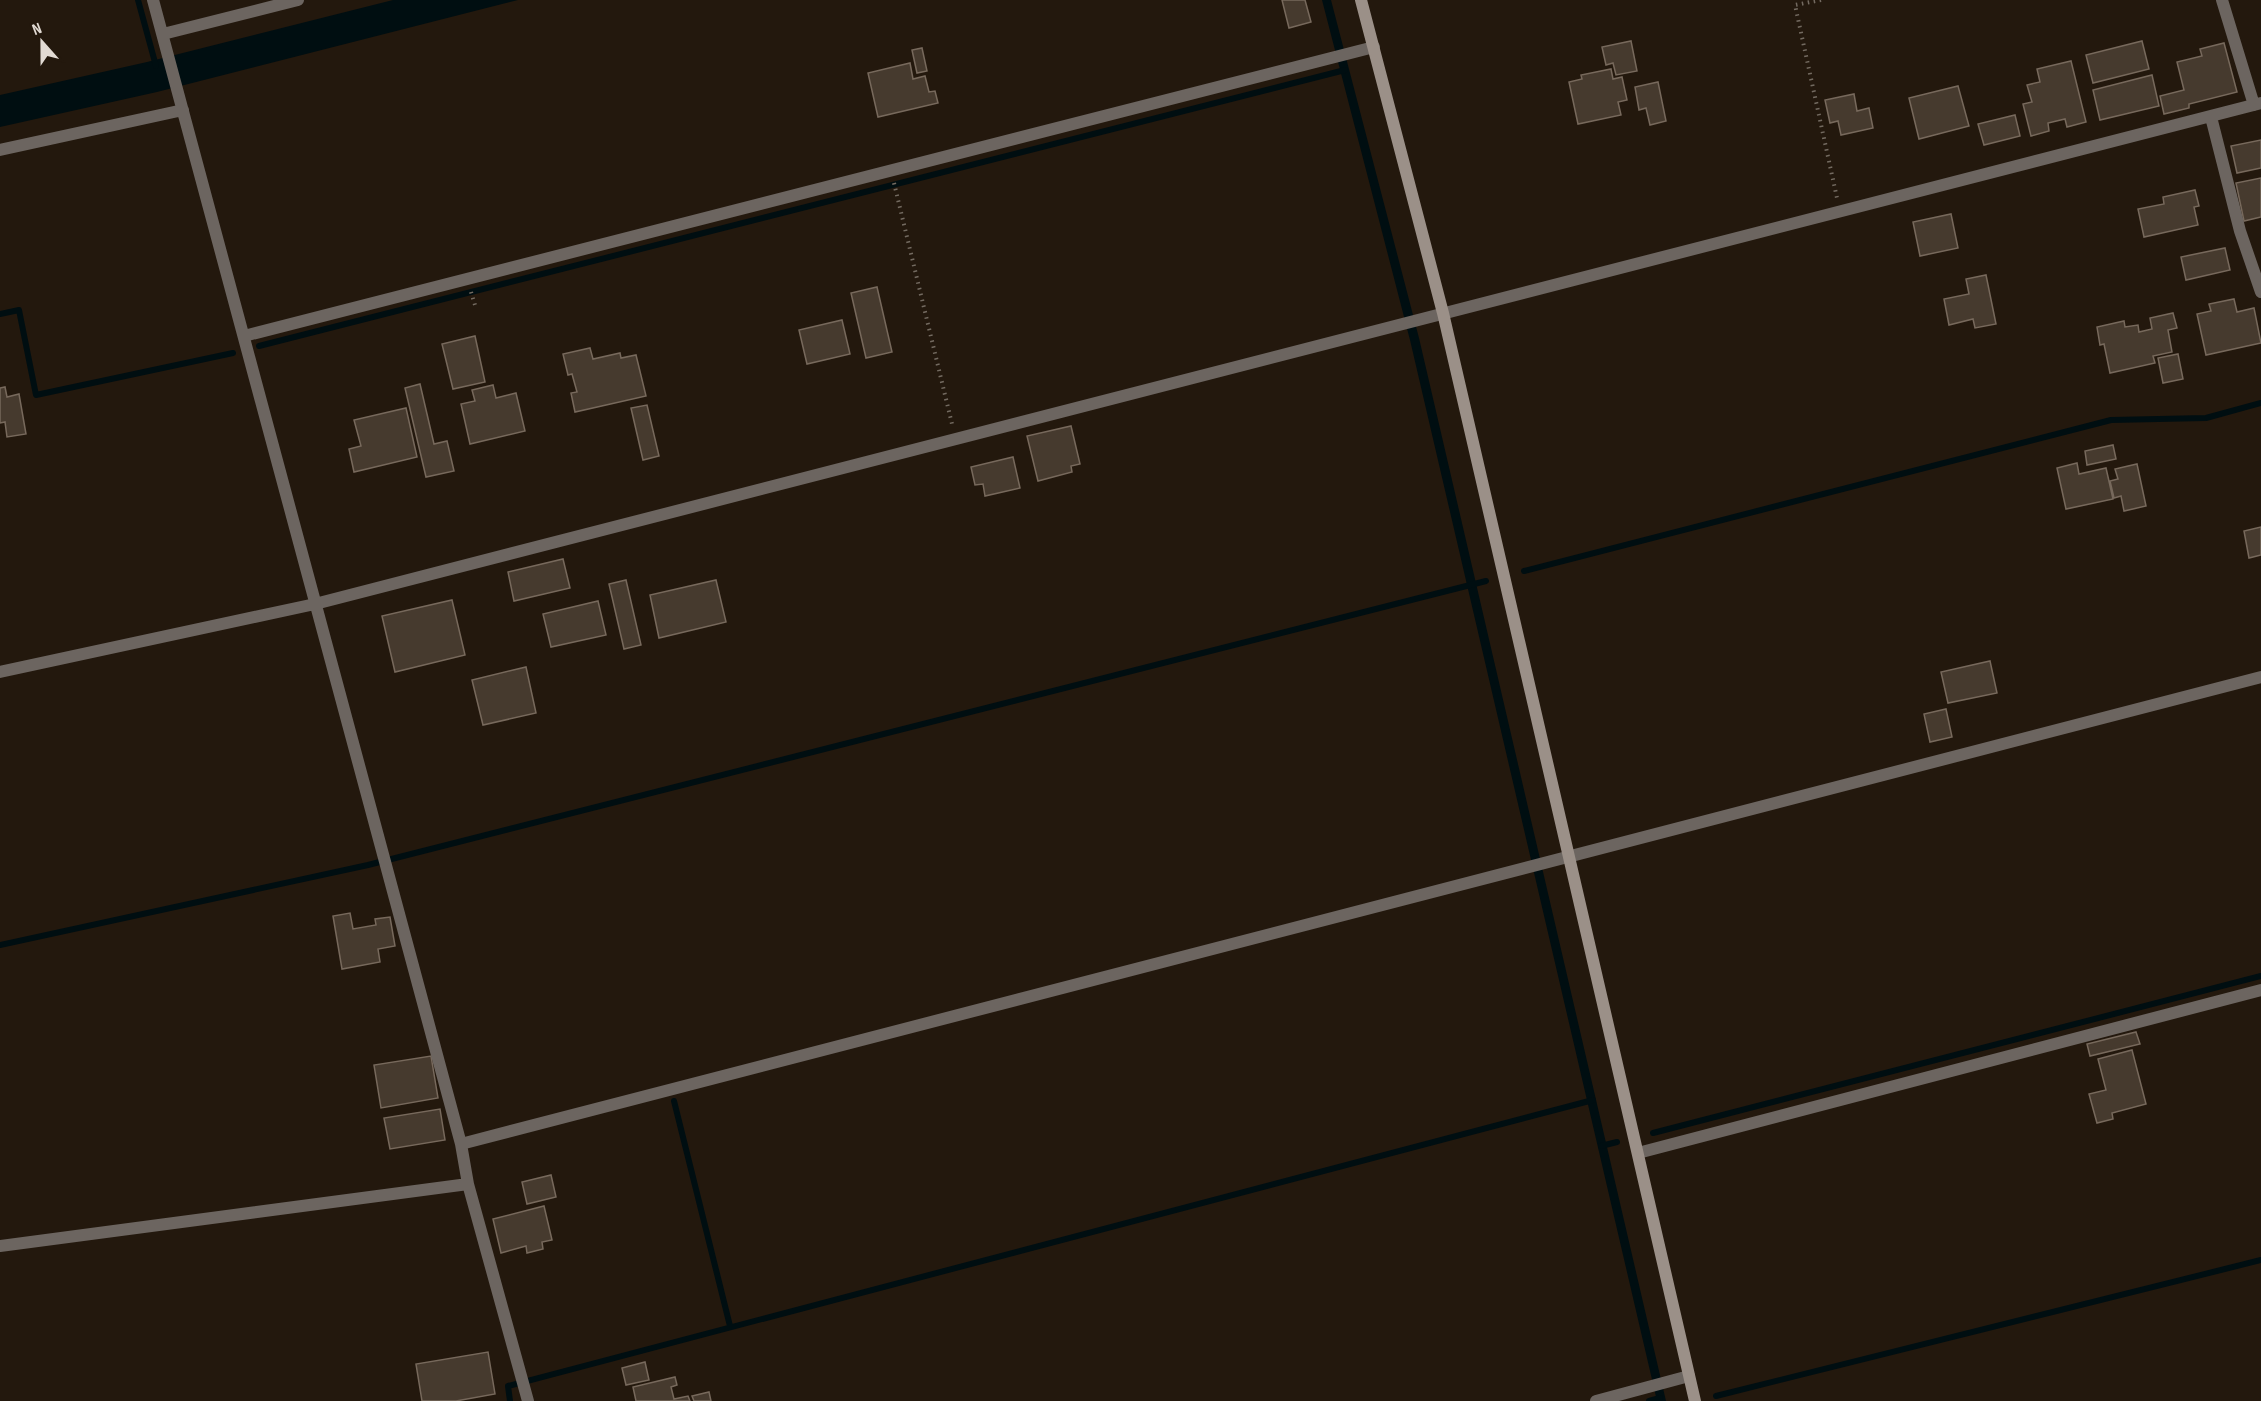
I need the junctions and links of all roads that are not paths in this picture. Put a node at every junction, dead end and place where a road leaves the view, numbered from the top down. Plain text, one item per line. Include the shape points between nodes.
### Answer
1 (153, 0) edge
2 (298, 0) edge
3 (1361, 0) edge
4 (2222, 0) edge
5 (163, 34) junction
6 (1374, 47) junction
7 (2258, 104) edge
8 (183, 110) junction
9 (2211, 117) junction
10 (0, 150) edge
11 (2261, 291) edge
12 (1443, 313) junction
13 (244, 336) junction
14 (315, 604) junction
15 (0, 672) edge
16 (2261, 677) edge
17 (1569, 856) junction
18 (2261, 990) edge
19 (461, 1144) junction
20 (1638, 1153) junction
21 (468, 1184) junction
22 (0, 1246) edge
23 (1689, 1376) junction
24 (528, 1401) edge
25 (1596, 1401) edge
26 (1695, 1401) edge

1 - 5 street
2 - 5 street
3 - 6 street
4 - 7 street
5 - 8 street
6 - 12 street
6 - 13 street
7 - 9 street
8 - 10 street
8 - 13 street
9 - 11 street via 2240,231
9 - 12 street
12 - 14 street
12 - 17 street
13 - 14 street
14 - 15 street
14 - 19 street
16 - 17 street
17 - 19 street
17 - 20 street
18 - 20 street
19 - 21 street
20 - 23 street
21 - 22 street
21 - 24 street
23 - 25 street
23 - 26 street

